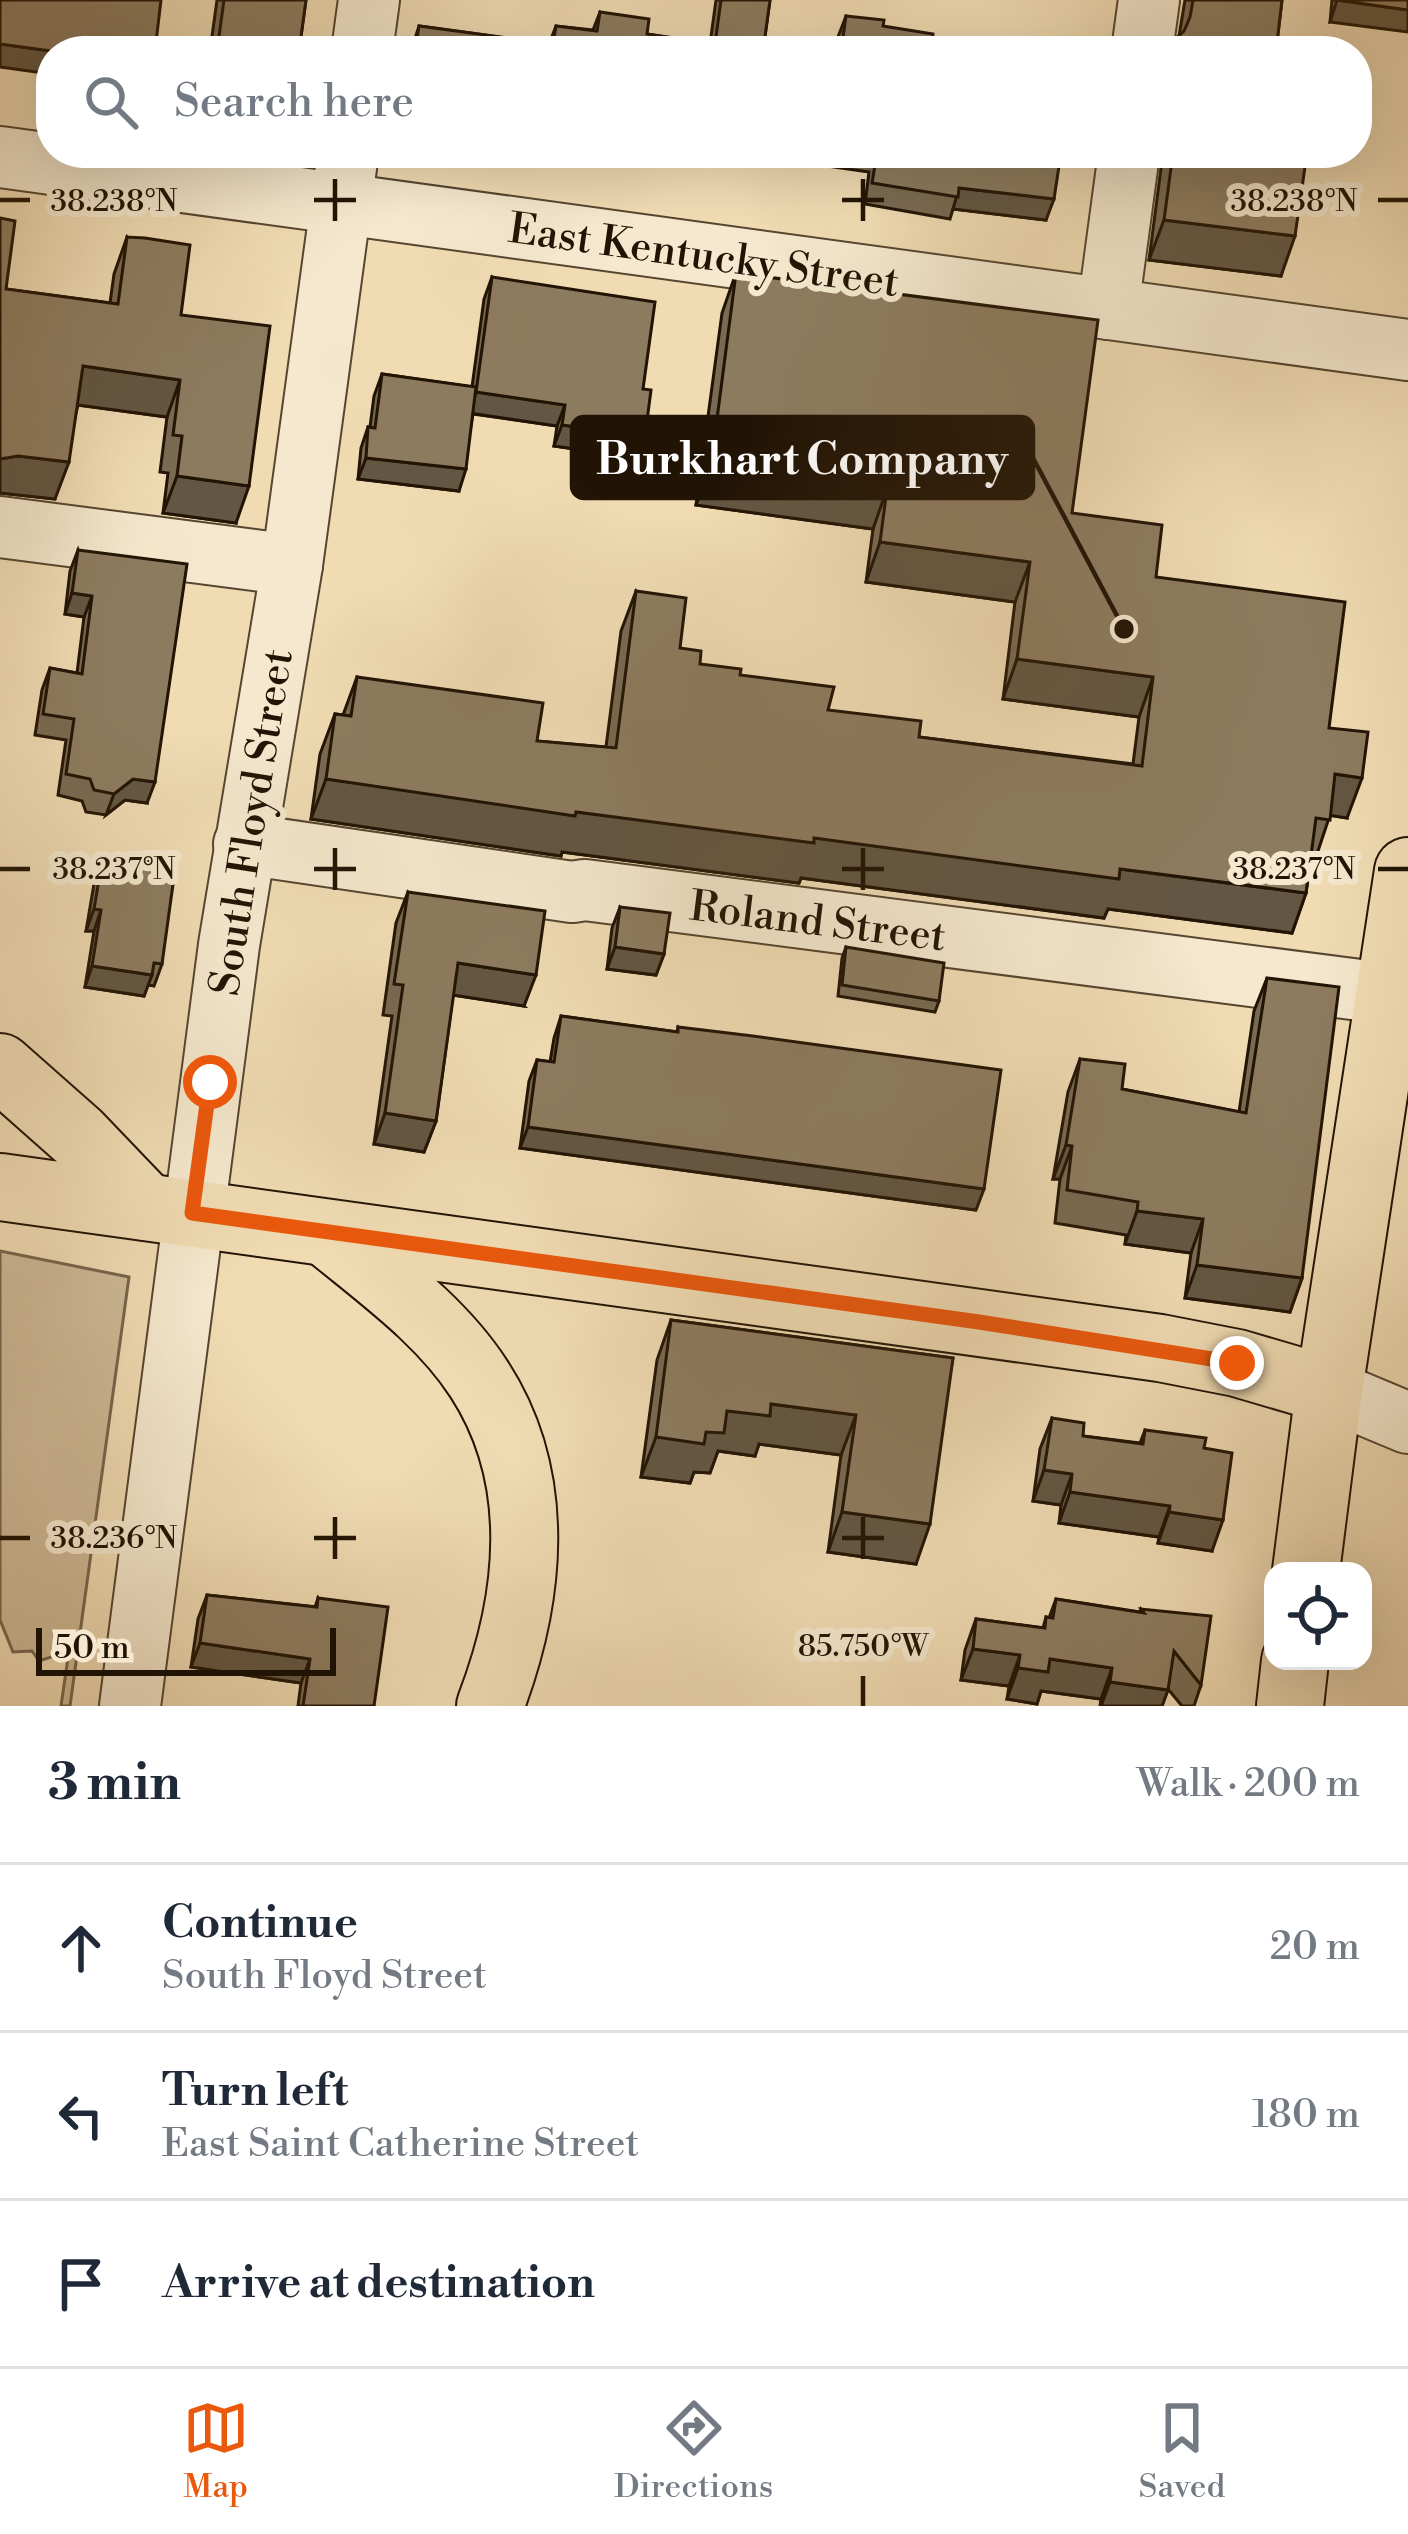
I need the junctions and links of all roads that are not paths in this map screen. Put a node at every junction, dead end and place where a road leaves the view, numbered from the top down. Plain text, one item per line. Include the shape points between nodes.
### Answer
1 (369, 0) edge
2 (1149, 0) edge
3 (364, 36) edge
4 (1144, 36) edge
5 (0, 157) edge
6 (36, 159) edge
7 (181, 168) edge
8 (1127, 168) edge
9 (345, 178) edge
10 (1108, 309) junction
11 (1408, 350) edge
12 (0, 527) edge
13 (292, 565) junction
14 (244, 844) junction
15 (1408, 871) edge
16 (1391, 994) junction
17 (0, 1067) edge
18 (0, 1187) edge
19 (169, 1210) junction
20 (327, 1233) junction
21 (1329, 1390) junction
22 (1408, 1423) edge
23 (1307, 1562) edge
24 (1294, 1670) edge
25 (130, 1706) edge
26 (490, 1706) edge
27 (1290, 1706) edge

1 - 3 street
2 - 4 street
5 - 6 street, East Kentucky Street
7 - 9 street, East Kentucky Street
8 - 10 street
9 - 10 street, East Kentucky Street
9 - 13 street, South Floyd Street
10 - 11 street, East Kentucky Street
12 - 13 street
13 - 14 street, South Floyd Street
14 - 16 street, Roland Street
14 - 19 street, South Floyd Street
15 - 16 main road
16 - 21 main road
17 - 19 main road
18 - 19 main road
19 - 20 main road
19 - 25 street, South Floyd Street
20 - 21 main road via 1160,1348
20 - 26 main road via 411,1303 478,1376 514,1454 524,1495 522,1589
21 - 22 street
21 - 23 main road
24 - 27 main road

